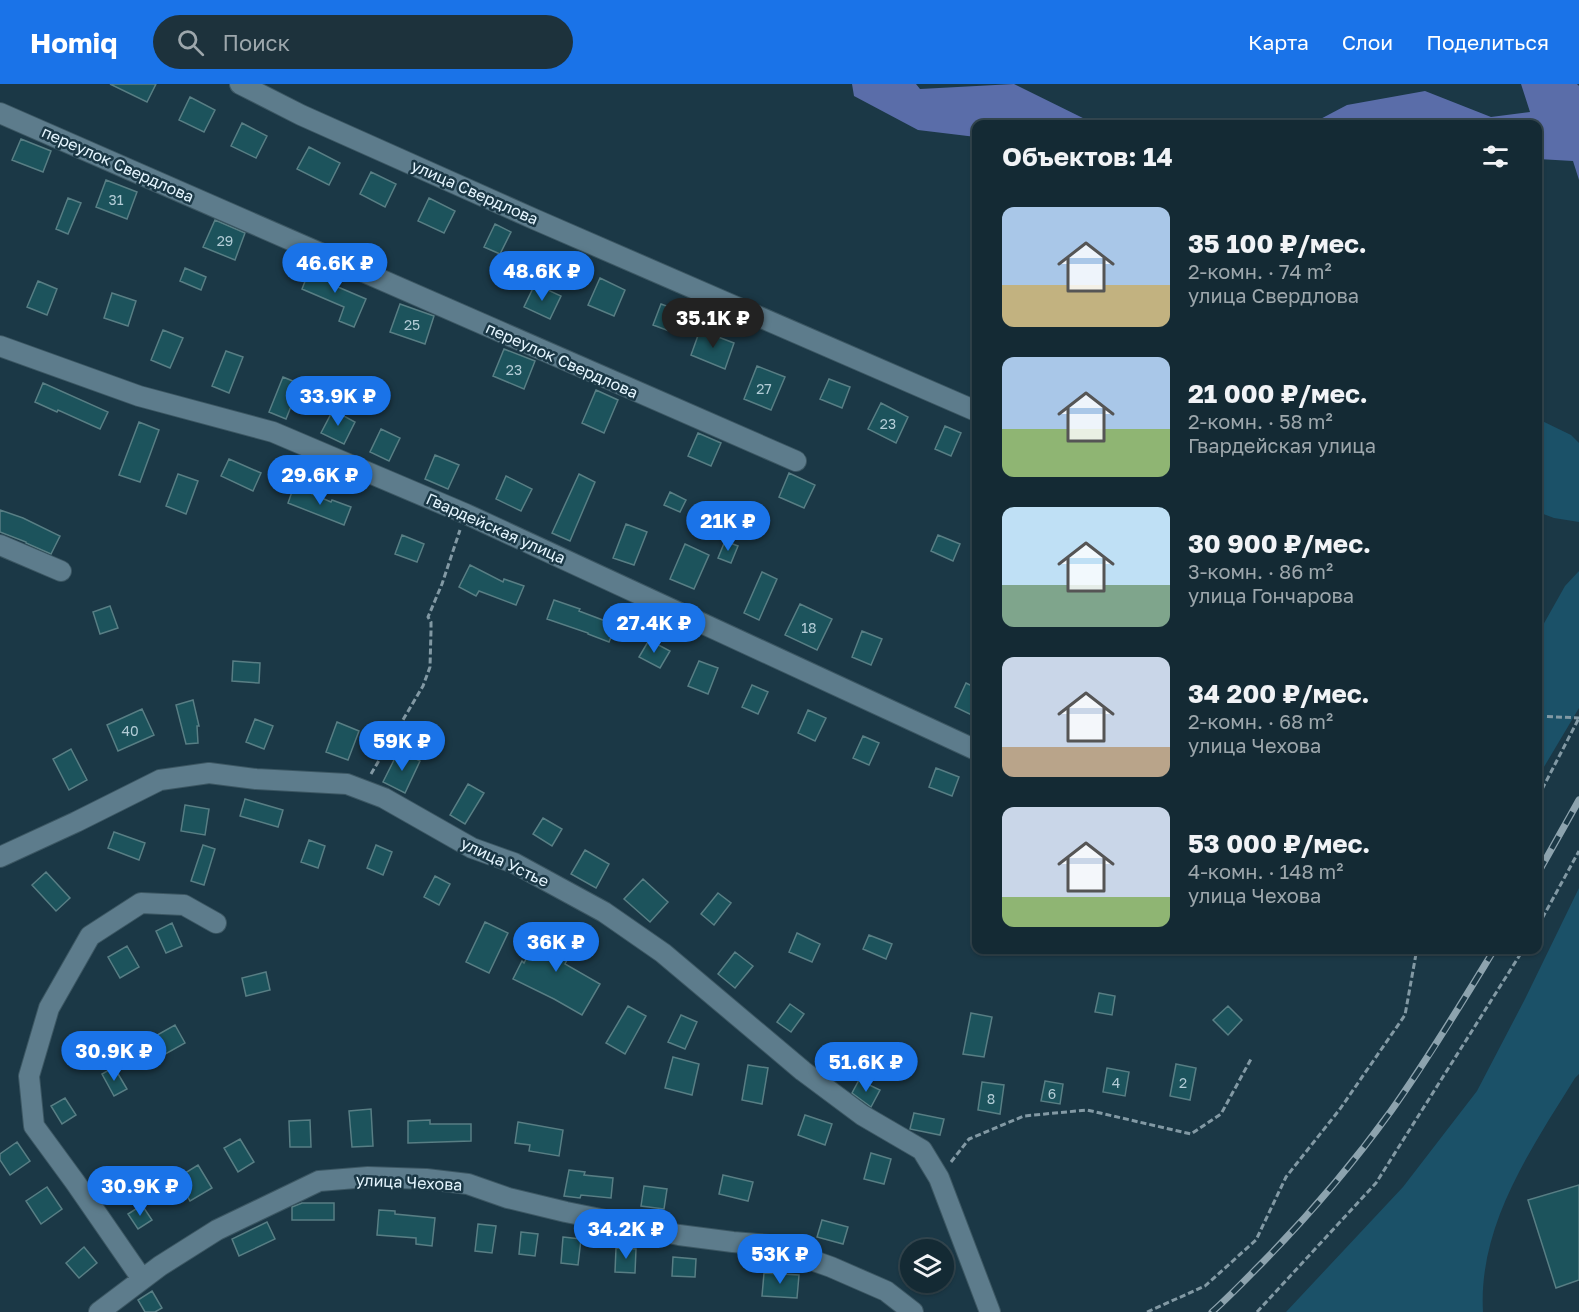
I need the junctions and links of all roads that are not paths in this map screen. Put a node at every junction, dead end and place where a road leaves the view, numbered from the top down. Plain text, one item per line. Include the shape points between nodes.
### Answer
1 (240, 84) edge
2 (0, 112) edge
3 (0, 346) edge
4 (972, 409) edge
5 (796, 461) dead end
6 (0, 545) edge
7 (61, 571) dead end
8 (972, 748) edge
9 (0, 857) edge
10 (216, 923) dead end
11 (142, 1279) junction
12 (99, 1312) edge
13 (914, 1312) edge
14 (990, 1312) edge

1 - 4 street, улица Свердлова via 534,219
2 - 5 street, переулок Свердлова
3 - 8 street, Гвардейская улица via 139,396 273,432 466,514
6 - 7 street
9 - 14 street, улица Устье via 160,780 209,773 347,784 384,798 472,848 514,863 604,912 663,953 803,1071 862,1115 922,1150 939,1178
10 - 11 street via 184,905 141,903 90,936 49,1008 29,1076 34,1126
11 - 12 street, улица Чехова
11 - 13 street, улица Чехова via 217,1230 319,1181 368,1177 426,1179 468,1184 508,1198 679,1235 769,1245 886,1291

